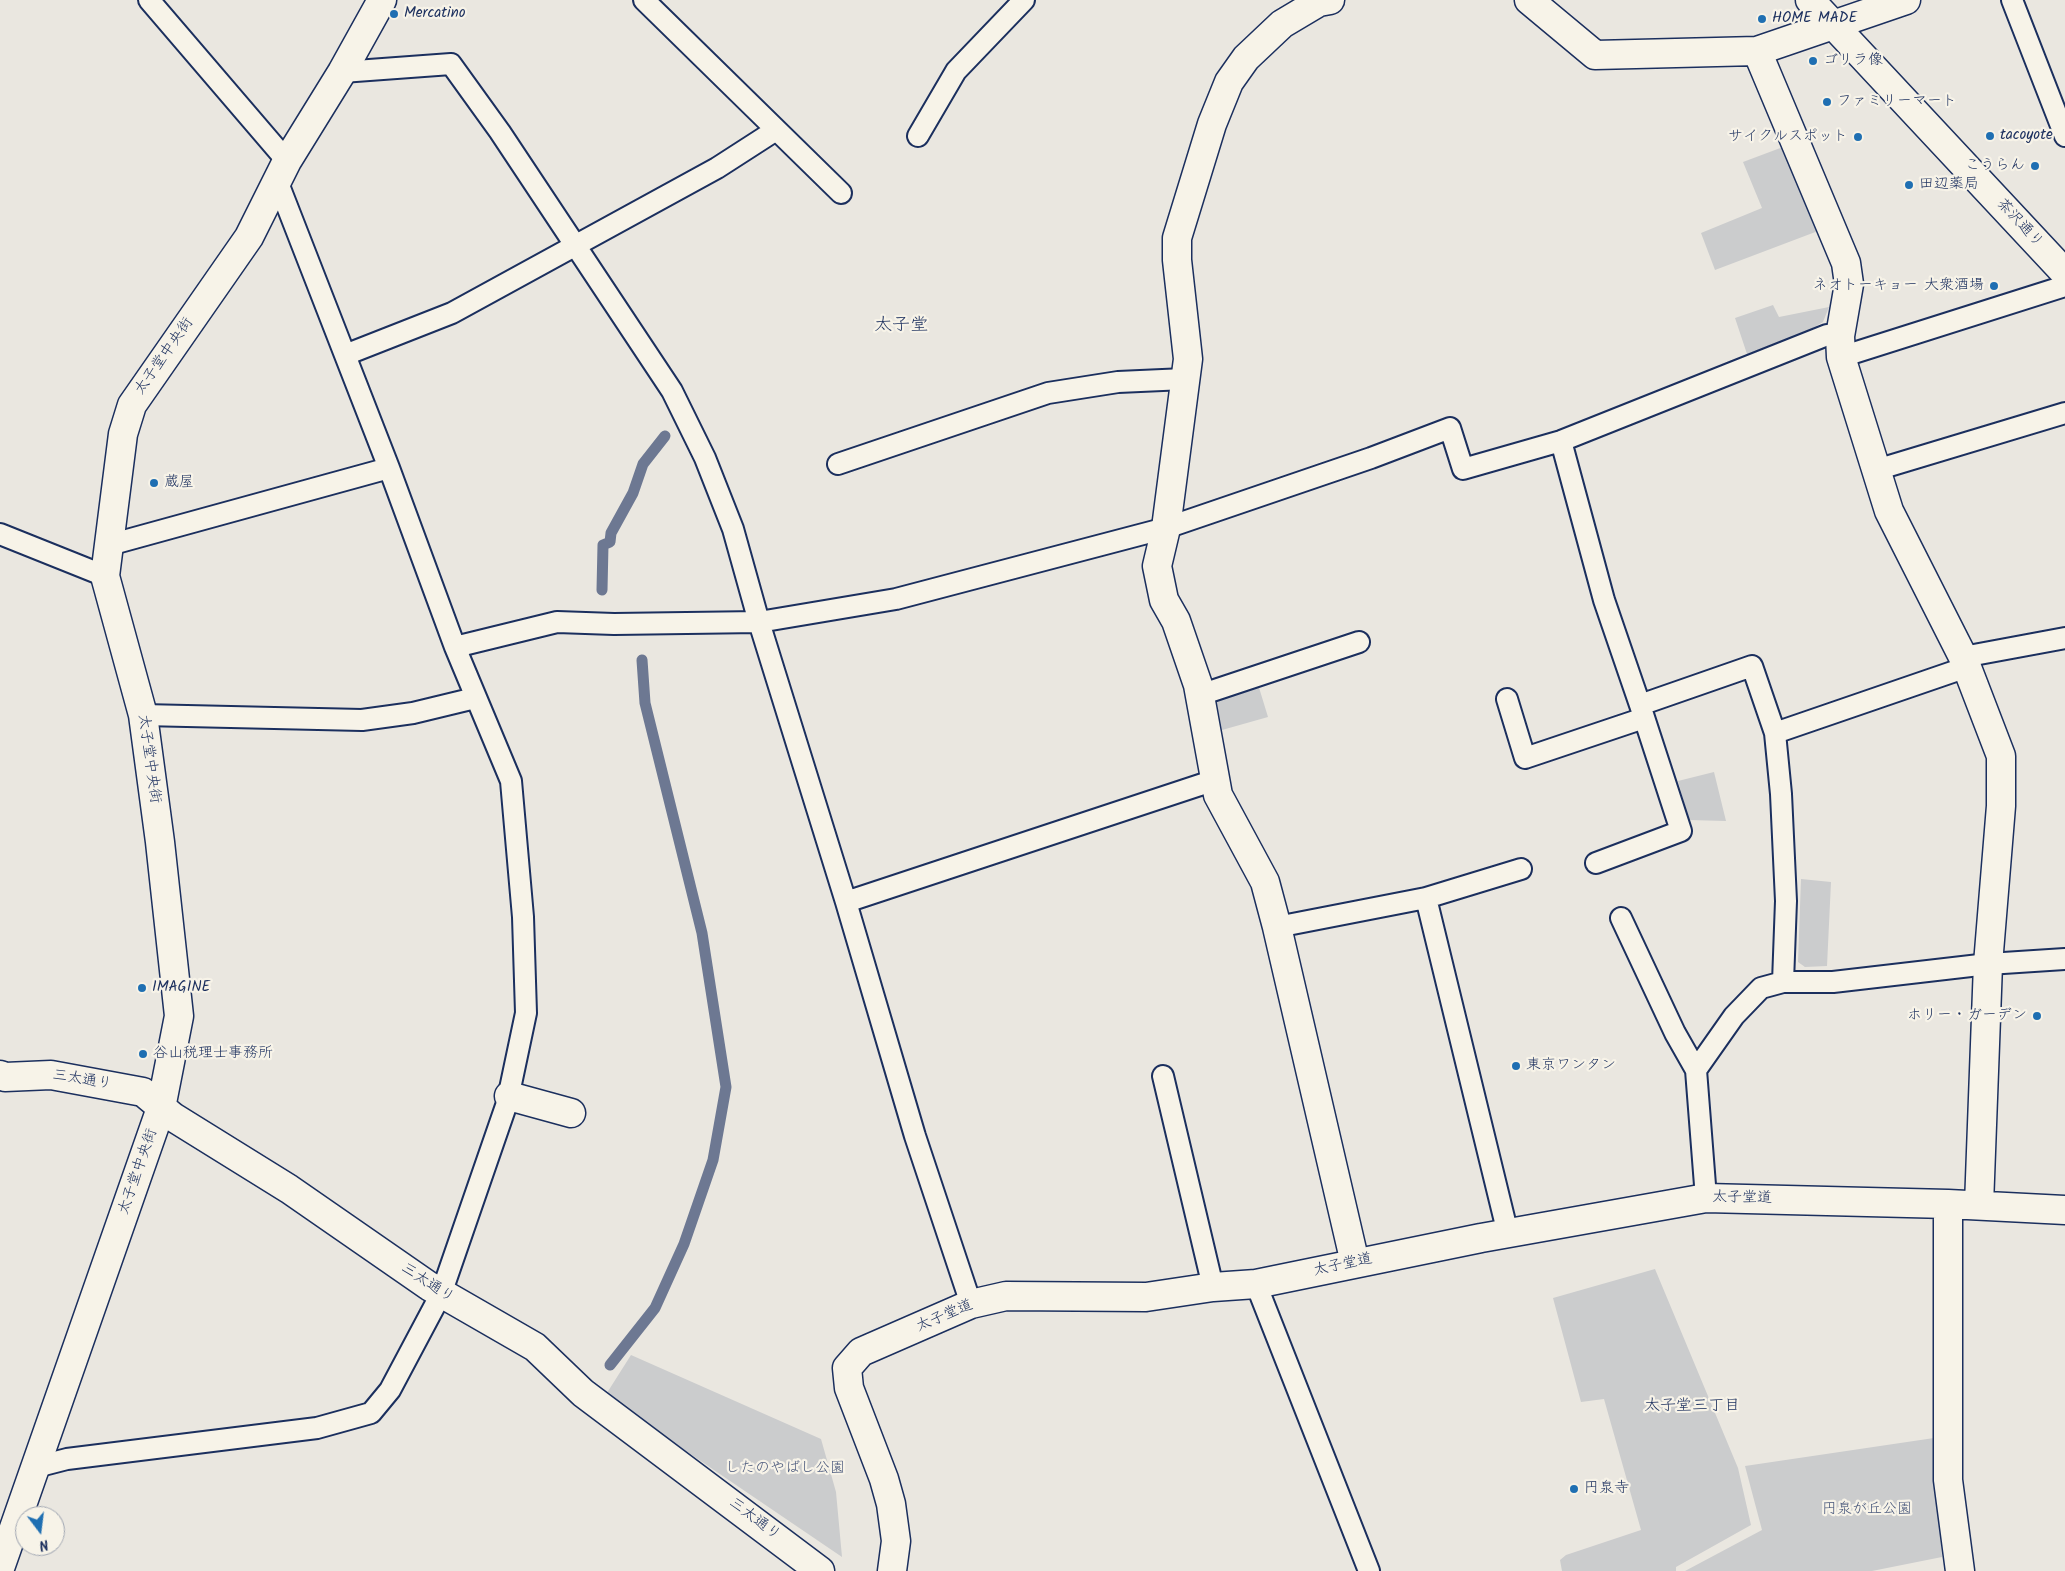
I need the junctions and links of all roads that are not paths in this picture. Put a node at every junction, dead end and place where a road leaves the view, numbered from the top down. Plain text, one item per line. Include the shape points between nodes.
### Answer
1 (149, 0) edge
2 (382, 0) edge
3 (644, 0) edge
4 (1024, 0) edge
5 (1330, 0) edge
6 (1529, 0) edge
7 (1810, 0) edge
8 (1906, 0) edge
9 (2012, 0) edge
10 (1833, 26) junction
11 (1757, 51) junction
12 (342, 72) junction
13 (776, 130) junction
14 (918, 136) dead end
15 (2065, 136) edge
16 (282, 172) junction
17 (841, 193) dead end
18 (576, 246) junction
19 (2065, 273) edge
20 (2065, 286) edge
21 (1840, 347) junction
22 (345, 356) junction
23 (1185, 379) junction
24 (2065, 413) edge
25 (1561, 441) junction
26 (838, 464) dead end
27 (389, 468) junction
28 (1876, 470) junction
29 (1166, 528) junction
30 (0, 534) edge
31 (109, 545) junction
32 (104, 576) junction
33 (759, 622) junction
34 (2065, 638) edge
35 (1360, 642) dead end
36 (454, 647) junction
37 (1965, 662) junction
38 (1200, 695) junction
39 (475, 698) junction
40 (1507, 699) dead end
41 (1642, 712) junction
42 (143, 715) junction
43 (1775, 733) junction
44 (1214, 780) junction
45 (1596, 863) dead end
46 (1520, 869) dead end
47 (1426, 898) junction
48 (846, 902) junction
49 (1621, 918) dead end
50 (1277, 927) junction
51 (2065, 959) edge
52 (1988, 964) junction
53 (1783, 982) junction
54 (1696, 1070) junction
55 (0, 1075) edge
56 (1163, 1076) dead end
57 (509, 1096) junction
58 (161, 1108) junction
59 (571, 1113) dead end
60 (1706, 1198) junction
61 (1948, 1204) junction
62 (2059, 1204) edge
63 (1979, 1205) junction
64 (1508, 1234) junction
65 (1355, 1263) junction
66 (1256, 1284) junction
67 (1213, 1287) junction
68 (441, 1294) junction
69 (971, 1304) junction
70 (36, 1467) junction
71 (0, 1568) edge
72 (812, 1569) edge
73 (892, 1571) edge
74 (1369, 1571) edge
75 (1960, 1571) edge

1 - 16 lane
2 - 12 street, 太子堂中央街
3 - 13 lane
4 - 14 lane via 956,72
5 - 23 street via 1319,2 1282,24 1246,58 1229,82 1212,124 1177,238 1188,359
6 - 11 street via 1594,55
7 - 10 street, 茶沢通り
8 - 10 street
9 - 15 lane
10 - 11 street
10 - 19 street, 茶沢通り
11 - 21 street via 1846,263 1849,284
12 - 16 street, 太子堂中央街
12 - 18 lane via 451,64
13 - 17 lane
13 - 18 lane via 717,168
16 - 22 lane
16 - 31 street, 太子堂中央街 via 248,237 132,405 123,434
18 - 22 lane via 452,313
18 - 33 lane via 672,391 692,429 733,529
20 - 21 lane
21 - 25 lane via 1827,335
21 - 28 street
22 - 27 lane
23 - 26 lane via 1118,382 1048,393
23 - 29 street
24 - 28 lane
25 - 29 lane via 1463,470 1450,428
25 - 41 lane via 1613,631
27 - 31 lane
27 - 36 lane
28 - 37 street via 1889,511
29 - 33 lane via 896,599
29 - 38 street via 1157,566 1162,591 1188,652
30 - 32 lane
31 - 32 street, 太子堂中央街
32 - 42 street, 太子堂中央街
33 - 36 lane via 557,622
33 - 48 lane
34 - 37 lane
35 - 38 lane
36 - 39 lane
37 - 43 lane
37 - 52 street via 2001,756 2001,806
38 - 44 street
39 - 42 lane via 413,713 362,720
39 - 57 lane via 511,782 523,917 526,1013
40 - 41 lane via 1525,758
41 - 43 lane via 1752,666
41 - 45 lane via 1681,831
42 - 58 street, 太子堂中央街 via 179,1016
43 - 53 lane via 1786,901
44 - 48 lane
44 - 50 street via 1218,795 1265,882
46 - 47 lane
47 - 50 lane
47 - 64 lane
48 - 69 lane via 915,1136
49 - 54 lane
50 - 65 street
51 - 52 lane
52 - 53 lane via 1833,982
52 - 63 street
53 - 54 lane via 1761,988 1734,1016
54 - 60 lane
55 - 58 street, 三太通り via 51,1075 143,1092
56 - 67 lane
57 - 59 street
57 - 68 lane
58 - 68 street, 三太通り via 289,1189
58 - 70 street, 太子堂中央街
60 - 61 street, 太子堂道
60 - 64 street, 太子堂道
61 - 63 street, 太子堂道
61 - 75 street via 1948,1480
62 - 63 street, 太子堂道
64 - 65 street, 太子堂道
65 - 66 street, 太子堂道
66 - 67 street, 太子堂道
66 - 74 lane
67 - 69 street, 太子堂道 via 1146,1297 1006,1296
68 - 70 lane via 390,1390 371,1413 317,1428 67,1460
68 - 72 street, 三太通り via 535,1346 583,1393
69 - 73 street, 太子堂道 via 861,1352 847,1368 849,1388 891,1504 896,1541
70 - 71 street, 太子堂中央街

